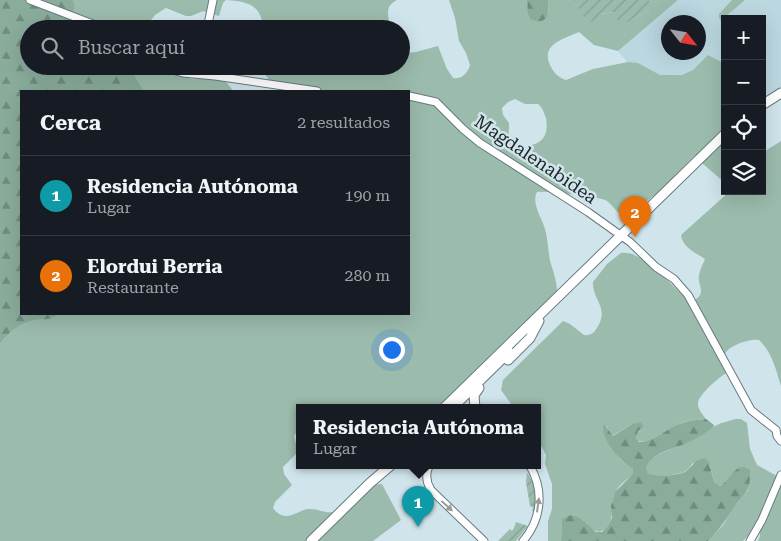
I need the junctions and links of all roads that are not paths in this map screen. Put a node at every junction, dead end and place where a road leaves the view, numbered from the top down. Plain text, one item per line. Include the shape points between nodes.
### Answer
1 (30, 0) edge
2 (213, 0) edge
3 (82, 20) edge
4 (210, 20) edge
5 (205, 75) edge
6 (215, 76) joint
7 (310, 90) edge
8 (781, 93) edge
9 (410, 96) edge
10 (766, 102) edge
11 (721, 138) edge
12 (621, 236) junction
13 (567, 290) junction
14 (539, 321) junction
15 (507, 346) junction
16 (448, 404) edge
17 (461, 404) edge
18 (474, 404) edge
19 (779, 429) edge
20 (781, 441) edge
21 (385, 469) edge
22 (428, 469) edge
23 (531, 469) edge
24 (781, 475) edge
25 (311, 541) edge
26 (484, 541) edge
27 (523, 541) edge
28 (750, 541) edge

1 - 3 street
2 - 4 street
5 - 6 street
6 - 7 street
8 - 10 main road
9 - 12 street, Magdalenabidea via 436,102 480,143
11 - 12 main road
12 - 13 main road
12 - 19 street, Magdalenabidea via 683,288 751,410
13 - 14 main road
13 - 15 main road
14 - 17 main road
14 - 18 main road via 530,338 476,392
15 - 16 main road
15 - 17 main road via 462,395
19 - 20 street via 777,436
21 - 25 main road
22 -> 26 street via 427,483 431,490
27 -> 23 street via 535,522 539,504 538,486
24 - 28 street

